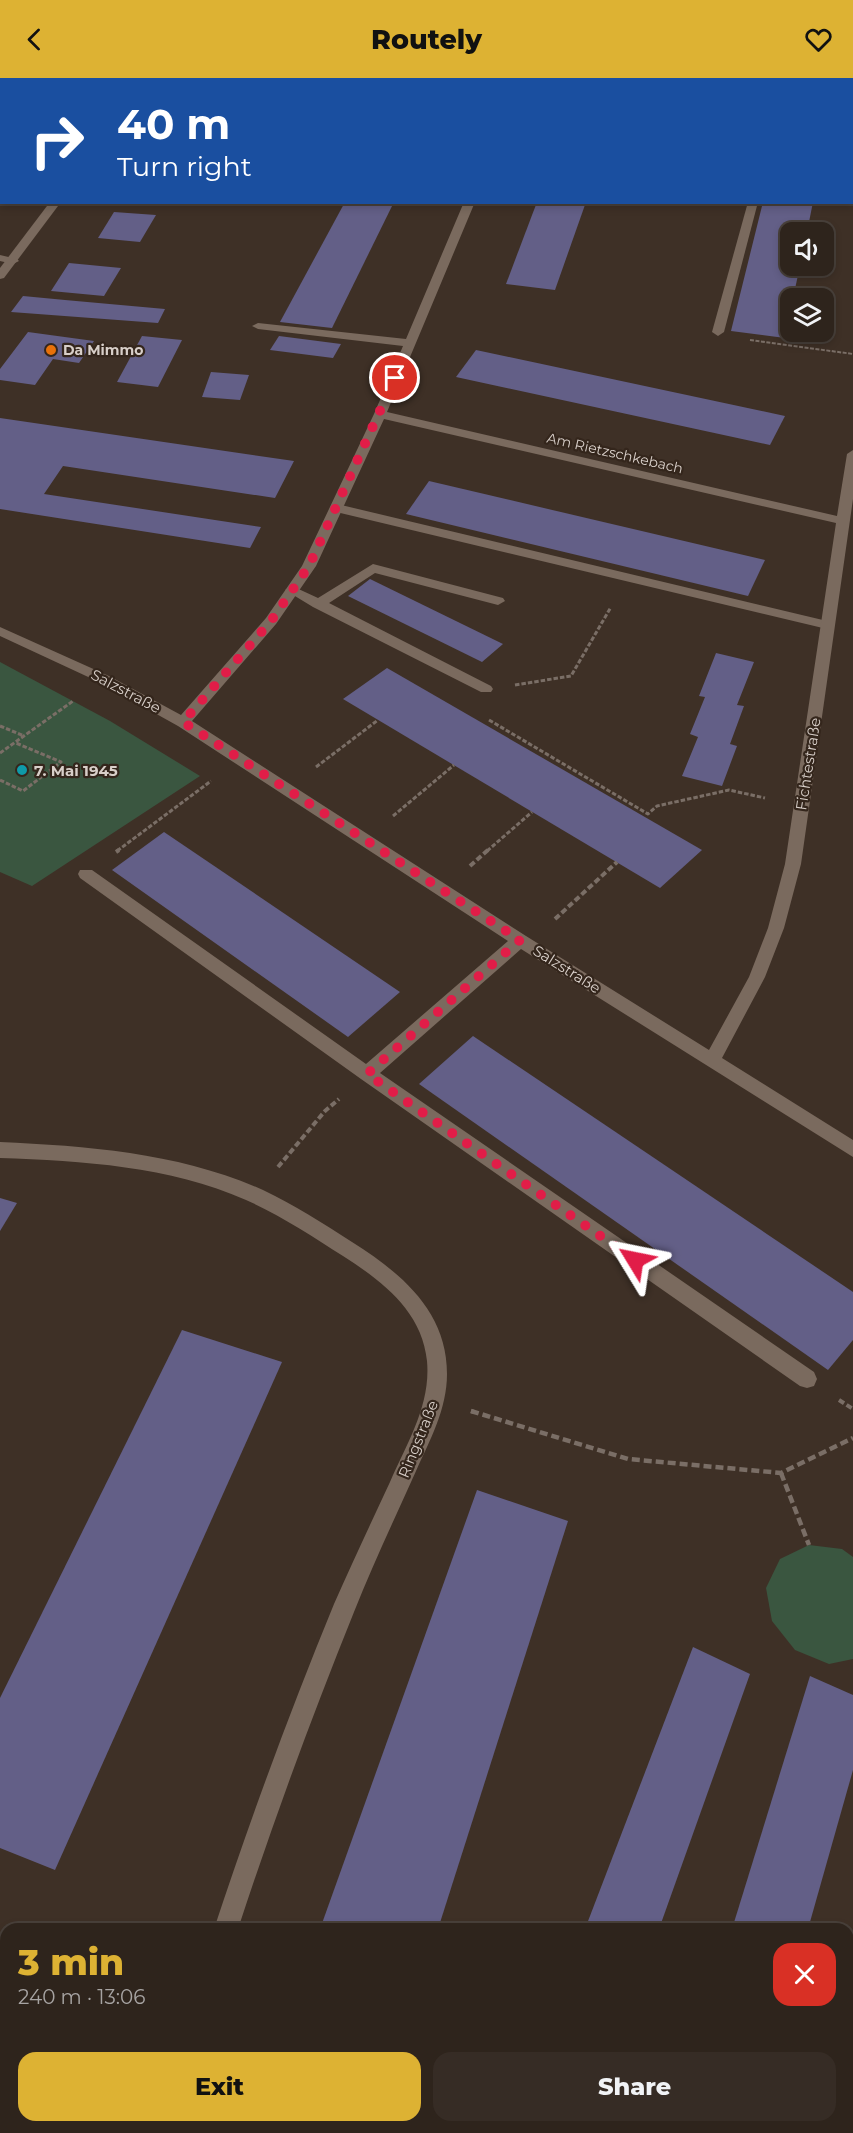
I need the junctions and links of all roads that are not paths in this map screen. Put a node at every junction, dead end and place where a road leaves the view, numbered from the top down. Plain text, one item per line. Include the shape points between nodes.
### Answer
1 (55, 204) edge
2 (469, 204) edge
3 (752, 204) edge
4 (0, 258) edge
5 (13, 261) junction
6 (0, 276) edge
7 (258, 326) dead end
8 (718, 332) road end
9 (410, 343) junction
10 (380, 414) junction
11 (853, 454) edge
12 (337, 508) junction
13 (843, 521) junction
14 (292, 590) junction
15 (498, 601) dead end
16 (318, 604) junction
17 (827, 625) junction
18 (0, 631) edge
19 (486, 689) road end
20 (183, 722) junction
21 (86, 874) road end
22 (524, 942) junction
23 (712, 1060) junction
24 (367, 1074) junction
25 (853, 1149) edge
26 (0, 1150) edge
27 (807, 1379) dead end
28 (228, 1923) edge

1 - 5 street
2 - 9 street
3 - 8 street
4 - 5 street
5 - 6 street
7 - 9 street
9 - 10 street
10 - 12 street
10 - 13 street, Am Rietzschkebach
11 - 13 street, Fichtestraße
12 - 14 street via 309,566
12 - 17 street
13 - 17 street, Fichtestraße
14 - 16 street
14 - 20 street via 271,621
15 - 16 street via 373,568
16 - 19 street
17 - 23 street, Fichtestraße via 793,864 776,928 757,977
18 - 20 street, Salzstraße via 104,679
20 - 22 street, Salzstraße
21 - 24 street
22 - 23 street, Salzstraße
22 - 24 street
23 - 25 street, Salzstraße
24 - 27 street
26 - 28 street, Ringstraße via 71,1152 143,1162 254,1195 295,1216 395,1284 419,1310 437,1350 436,1400 344,1608

